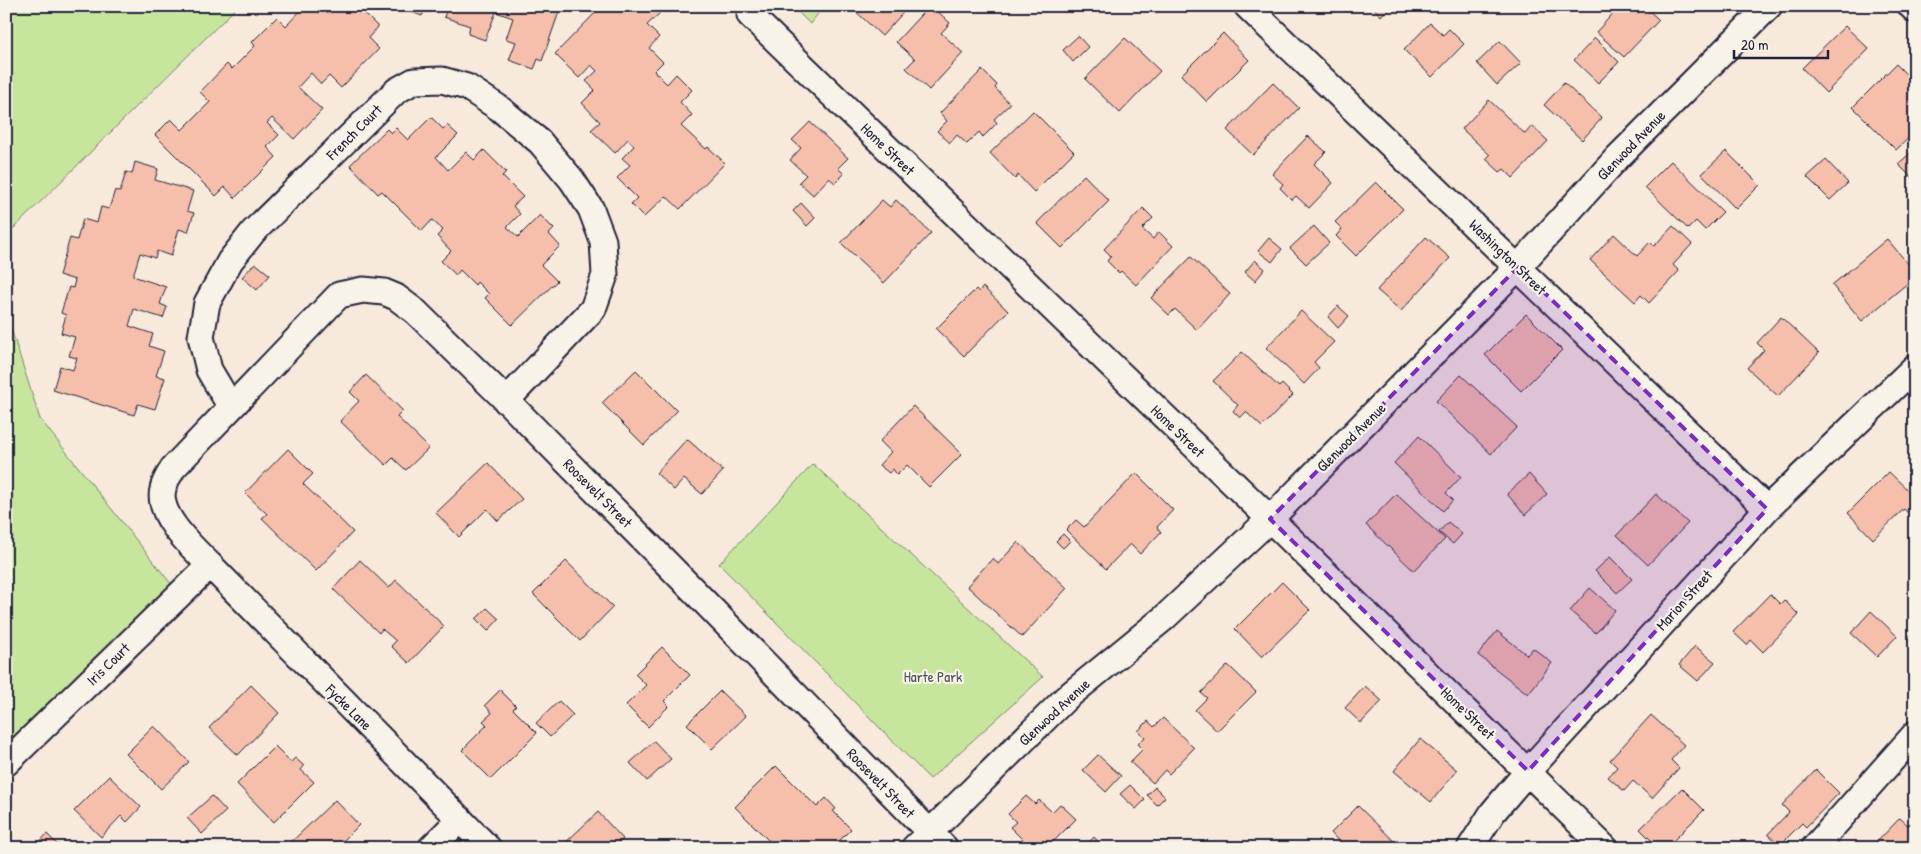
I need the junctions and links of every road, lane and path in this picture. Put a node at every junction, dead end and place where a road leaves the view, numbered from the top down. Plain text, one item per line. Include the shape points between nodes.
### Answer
1 (1247, 6) edge
2 (1911, 6) edge
3 (1915, 10) edge
4 (1753, 11) edge
5 (750, 15) dead end
6 (1518, 267) junction
7 (1915, 367) edge
8 (506, 401) junction
9 (231, 407) junction
10 (1768, 509) junction
11 (1270, 519) junction
12 (210, 566) junction
13 (1915, 734) edge
14 (6, 763) edge
15 (1528, 772) junction
16 (460, 820) junction
17 (929, 843) edge
18 (431, 848) edge
19 (488, 848) edge
20 (1470, 848) edge
21 (1605, 848) edge
22 (1814, 848) edge

1 - 6 street, Washington Street
2 - 3 street
4 - 6 street, Glenwood Avenue
5 - 11 street, Home Street
6 - 10 street, Washington Street
6 - 11 street, Glenwood Avenue
7 - 10 street, Marion Street
8 - 9 street, Roosevelt Street via 416,312 384,292 363,290 339,295
8 - 9 street, French Court via 593,309 605,275 603,241 591,209 540,142 467,87 442,80 414,81 396,91 253,232 230,261 207,303 201,337 209,370
8 - 17 street, Roosevelt Street via 694,591
9 - 12 street via 173,468 162,490 165,512 179,533
10 - 15 street, Marion Street
11 - 15 street, Home Street
11 - 17 street, Glenwood Avenue via 1164,618 1066,698
12 - 14 street, Iris Court
12 - 16 street, Fycke Lane
13 - 22 street
15 - 20 street, Marion Street via 1493,812
15 - 21 street, Home Street
16 - 18 street
16 - 19 street, Fycke Lane

